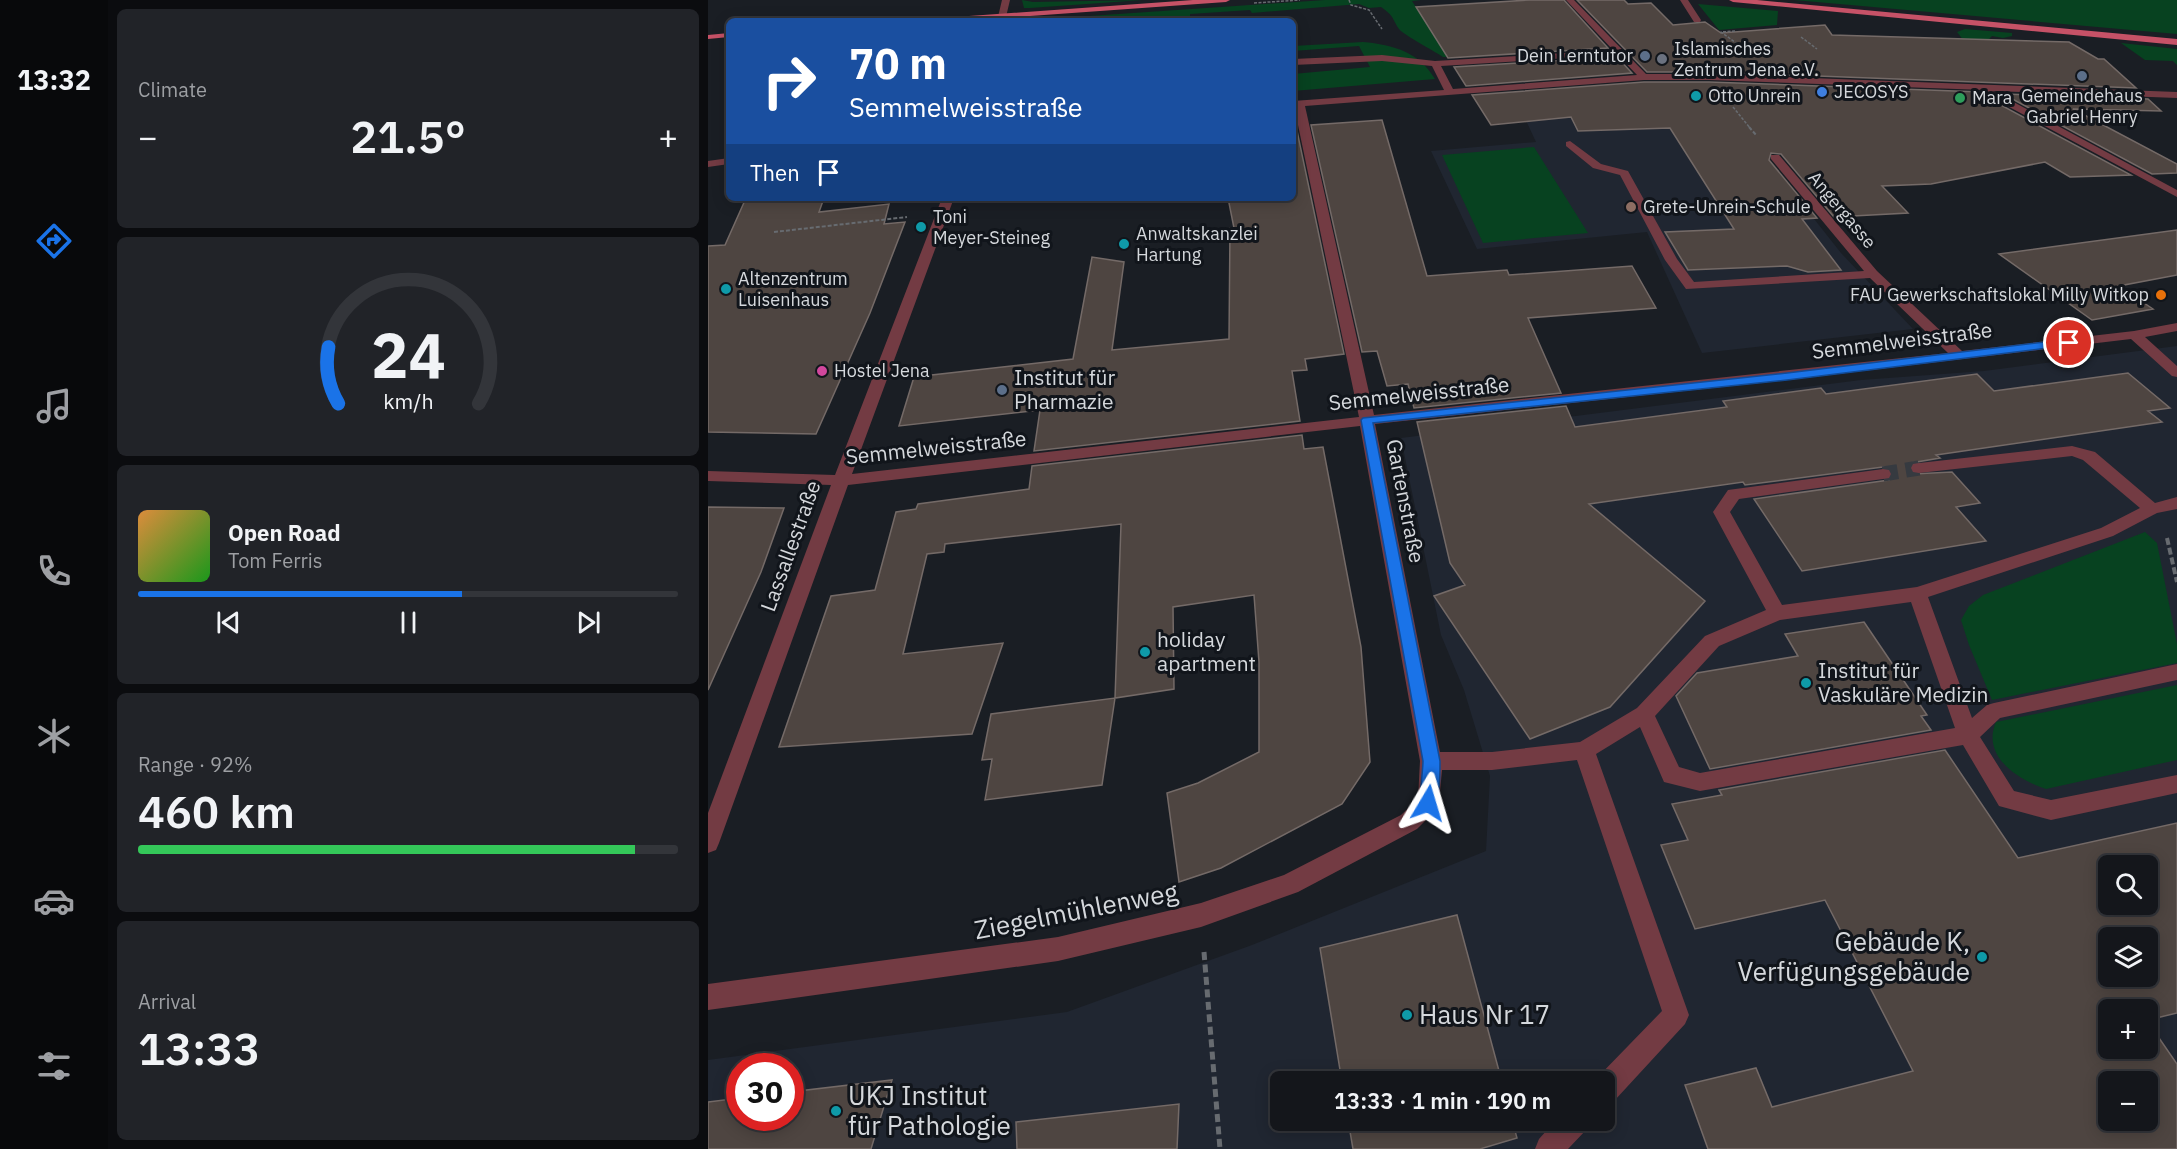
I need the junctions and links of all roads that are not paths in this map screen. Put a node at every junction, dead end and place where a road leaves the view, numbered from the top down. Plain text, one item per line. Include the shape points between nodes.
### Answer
1 (1006, 0) edge
2 (1226, 0) edge
3 (1570, 0) edge
4 (1684, 0) edge
5 (1733, 0) edge
6 (1002, 18) edge
7 (1697, 20) dead end
8 (726, 35) edge
9 (708, 37) edge
10 (2177, 42) edge
11 (1618, 52) junction
12 (1296, 62) edge
13 (1435, 64) junction
14 (1644, 78) junction
15 (1975, 88) junction
16 (1450, 92) junction
17 (2177, 95) edge
18 (1297, 103) edge
19 (1570, 144) dead end
20 (1775, 157) road end
21 (726, 161) edge
22 (708, 164) edge
23 (2177, 194) edge
24 (947, 201) edge
25 (1873, 274) junction
26 (2177, 327) edge
27 (2134, 335) junction
28 (1959, 356) junction
29 (2177, 373) edge
30 (1367, 420) junction
31 (1919, 468) tunnel mouth
32 (1883, 474) tunnel mouth
33 (708, 476) edge
34 (841, 480) junction
35 (2177, 503) edge
36 (2152, 509) junction
37 (1918, 594) junction
38 (1777, 613) junction
39 (2177, 672) edge
40 (1644, 714) junction
41 (1968, 735) junction
42 (1584, 750) junction
43 (1431, 761) junction
44 (2177, 784) edge
45 (1428, 803) joint
46 (708, 843) edge
47 (708, 997) edge
48 (1615, 1079) edge
49 (1566, 1131) edge
50 (1549, 1149) edge

1 - 6 street
2 - 6 main road
3 - 11 street
4 - 7 street
5 - 10 main road
8 - 9 main road
11 - 13 street
11 - 14 street
12 - 13 street via 1382,58
13 - 16 street
14 - 15 street
14 - 16 street
15 - 17 street
15 - 23 street via 1999,96
16 - 18 street
18 - 30 street, Gartenstraße
19 - 25 street via 1597,166 1624,173 1671,260 1690,286
20 - 25 street, Angergasse
21 - 22 street
24 - 34 street, Lassallestraße
25 - 28 street, Angergasse
26 - 27 street, Semmelweisstraße
27 - 28 street, Semmelweisstraße
27 - 29 street
28 - 30 street, Semmelweisstraße
30 - 34 street, Semmelweisstraße
30 - 43 street, Gartenstraße
31 - 36 street via 2072,451 2089,456
32 - 38 street via 1734,494 1721,512
33 - 34 street, Semmelweisstraße
34 - 46 street, Lassallestraße
35 - 36 street
36 - 37 street via 2107,532
37 - 38 street
37 - 41 street
38 - 40 street via 1712,640
39 - 41 street via 1994,711
40 - 41 street via 1672,775 1700,782
40 - 42 street
41 - 44 street via 2007,798 2050,810
42 - 43 street via 1492,760
42 - 48 street via 1676,1014
43 - 45 street, Gartenstraße
45 - 47 street, Ziegelmühlenweg via 1409,822 1290,884 1201,915 1058,949
49 - 50 street

